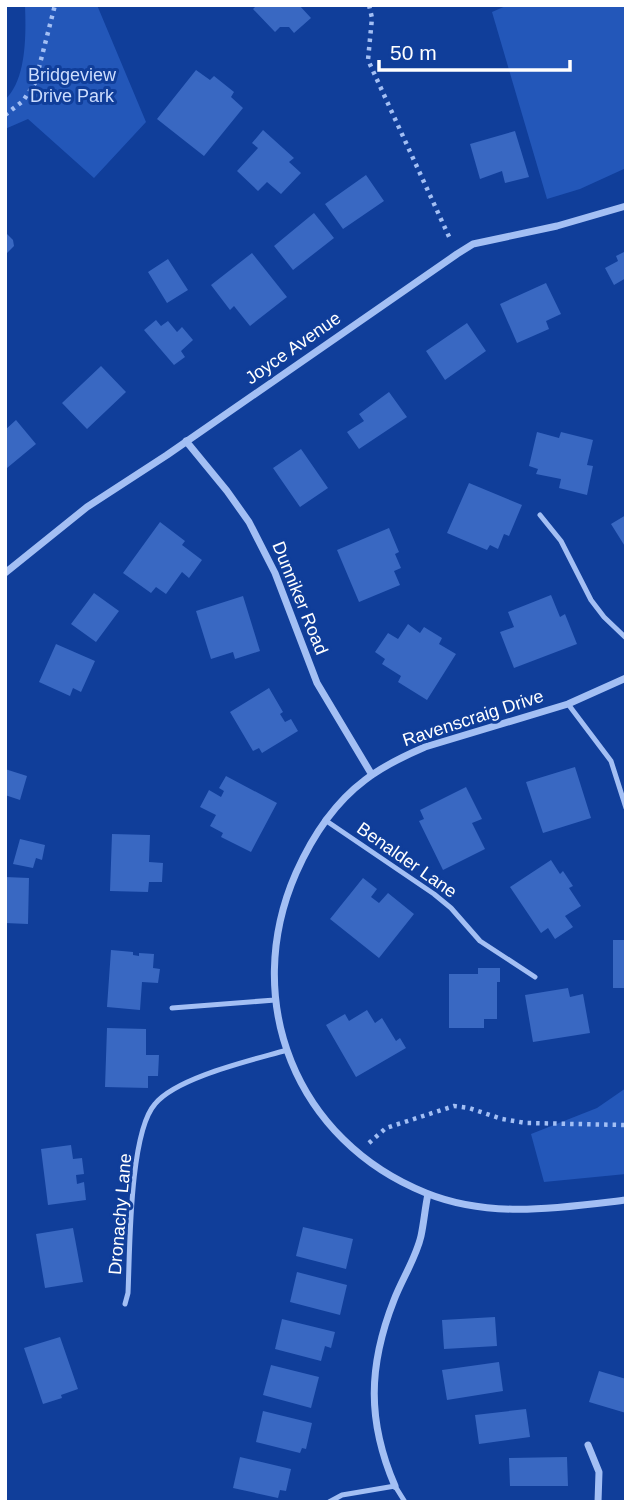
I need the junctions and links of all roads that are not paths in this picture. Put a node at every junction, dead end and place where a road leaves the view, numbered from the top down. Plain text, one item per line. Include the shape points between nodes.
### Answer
1 (626, 206) edge
2 (187, 441) junction
3 (540, 515) dead end
4 (5, 573) edge
5 (626, 638) edge
6 (626, 678) edge
7 (568, 704) junction
8 (372, 775) junction
9 (626, 808) edge
10 (326, 820) junction
11 (535, 977) dead end
12 (275, 1000) junction
13 (172, 1008) dead end
14 (288, 1050) junction
15 (428, 1194) junction
16 (626, 1200) edge
17 (125, 1304) dead end
18 (588, 1446) dead end
19 (395, 1486) junction
20 (329, 1502) edge
21 (405, 1502) edge
22 (598, 1502) edge

1 - 2 street, Joyce Avenue via 473,244
2 - 4 street, Joyce Avenue via 87,507
2 - 8 street, Dunniker Road via 228,491 258,538 317,683
3 - 5 lane via 561,541 591,600
6 - 7 street, Ravenscraig Drive
7 - 8 street, Ravenscraig Drive via 425,747
7 - 9 lane via 611,761
8 - 10 street, Ravenscraig Drive
10 - 11 lane, Benalder Lane via 434,894 480,941
10 - 12 street, Ravenscraig Drive via 303,858 283,907 274,959
12 - 13 lane
12 - 14 street, Ravenscraig Drive
14 - 15 street, Ravenscraig Drive via 328,1124 357,1153
14 - 17 lane, Dronachy Lane via 184,1084 155,1104 136,1163
15 - 16 street, Ravenscraig Drive via 489,1209
15 - 19 street via 420,1238 386,1321 376,1359 373,1396 377,1431
18 - 22 street via 599,1472
19 - 20 lane via 342,1495
19 - 21 lane

